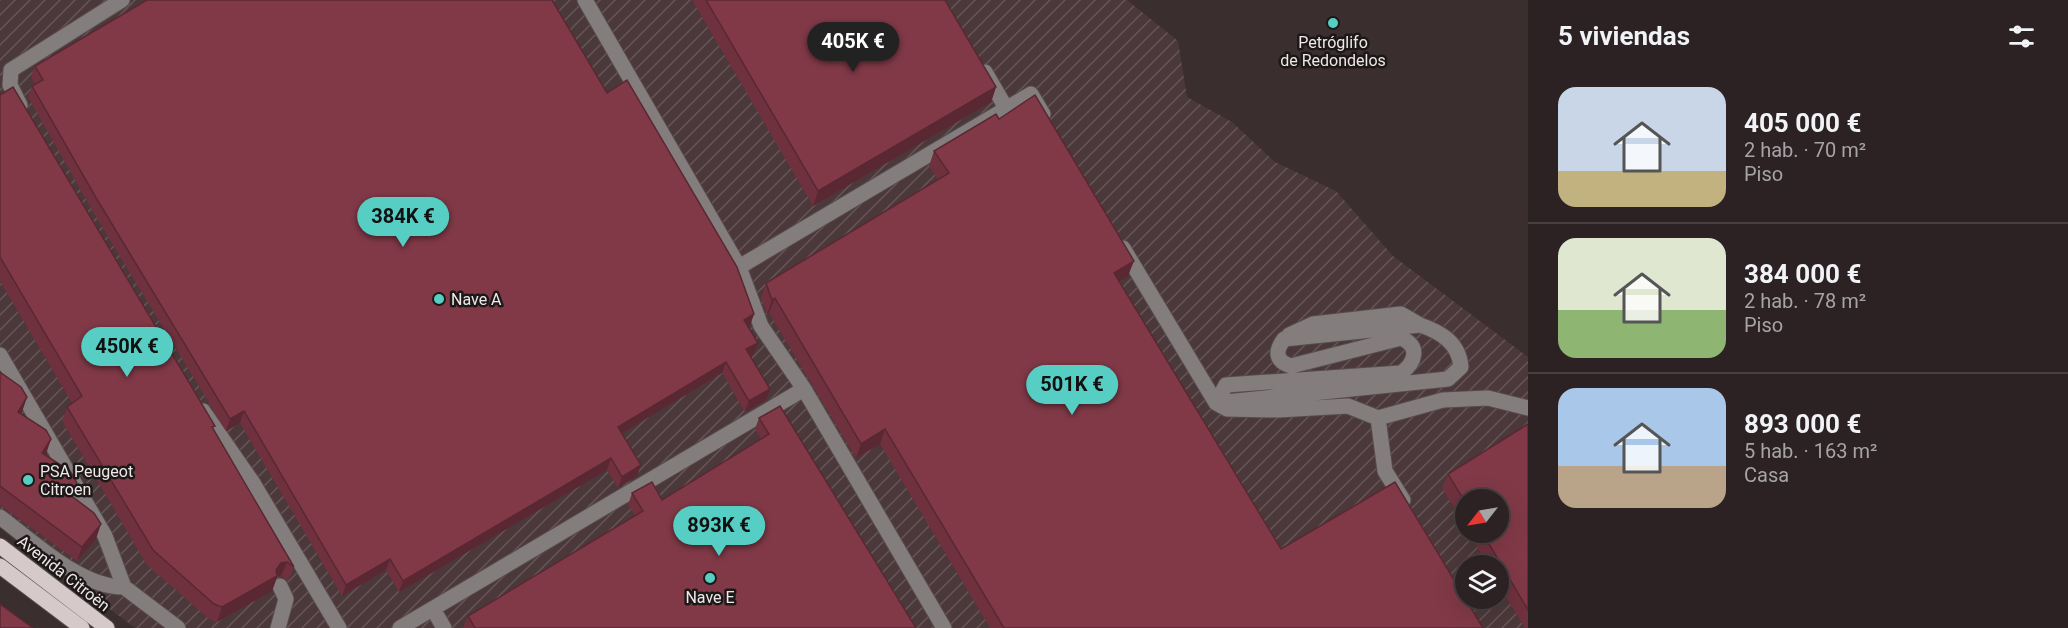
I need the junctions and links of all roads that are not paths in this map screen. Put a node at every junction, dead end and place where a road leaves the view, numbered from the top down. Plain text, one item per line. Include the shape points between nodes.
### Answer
1 (122, 0) edge
2 (585, 0) edge
3 (977, 59) edge
4 (1006, 108) junction
5 (30, 122) edge
6 (1049, 123) edge
7 (1114, 233) edge
8 (739, 267) junction
9 (0, 355) edge
10 (804, 389) junction
11 (194, 396) edge
12 (1215, 403) junction
13 (1528, 408) edge
14 (1378, 418) junction
15 (1409, 510) edge
16 (0, 517) edge
17 (0, 546) edge
18 (0, 566) edge
19 (280, 586) dead end
20 (124, 587) junction
21 (433, 609) junction
22 (82, 628) edge
23 (107, 628) edge
24 (178, 628) edge
25 (278, 628) edge
26 (339, 628) edge
27 (400, 628) edge
28 (444, 628) edge
29 (944, 628) edge

1 - 5 lane via 11,70 10,85
2 - 8 lane
3 - 4 lane
4 - 6 lane via 1031,93
4 - 8 lane
7 - 12 lane
8 - 10 lane via 761,326
9 - 20 lane via 105,536
10 - 21 lane
10 - 29 lane
11 - 26 lane via 253,483
12 - 12 lane via 1226,385 1401,373 1414,360 1415,353 1408,341 1401,338 1291,366 1278,357 1278,347 1284,339 1420,325 1446,338 1460,355 1461,367 1448,379
12 - 14 lane via 1227,408 1278,410 1348,406
13 - 14 lane via 1488,398 1443,400
14 - 15 lane via 1385,471
16 - 20 lane via 82,576 107,587
17 - 23 main road, Avenida Citroën
18 - 22 main road, Avenida Citroën
19 - 25 lane via 286,599
20 - 24 lane
21 - 27 lane
21 - 28 lane

